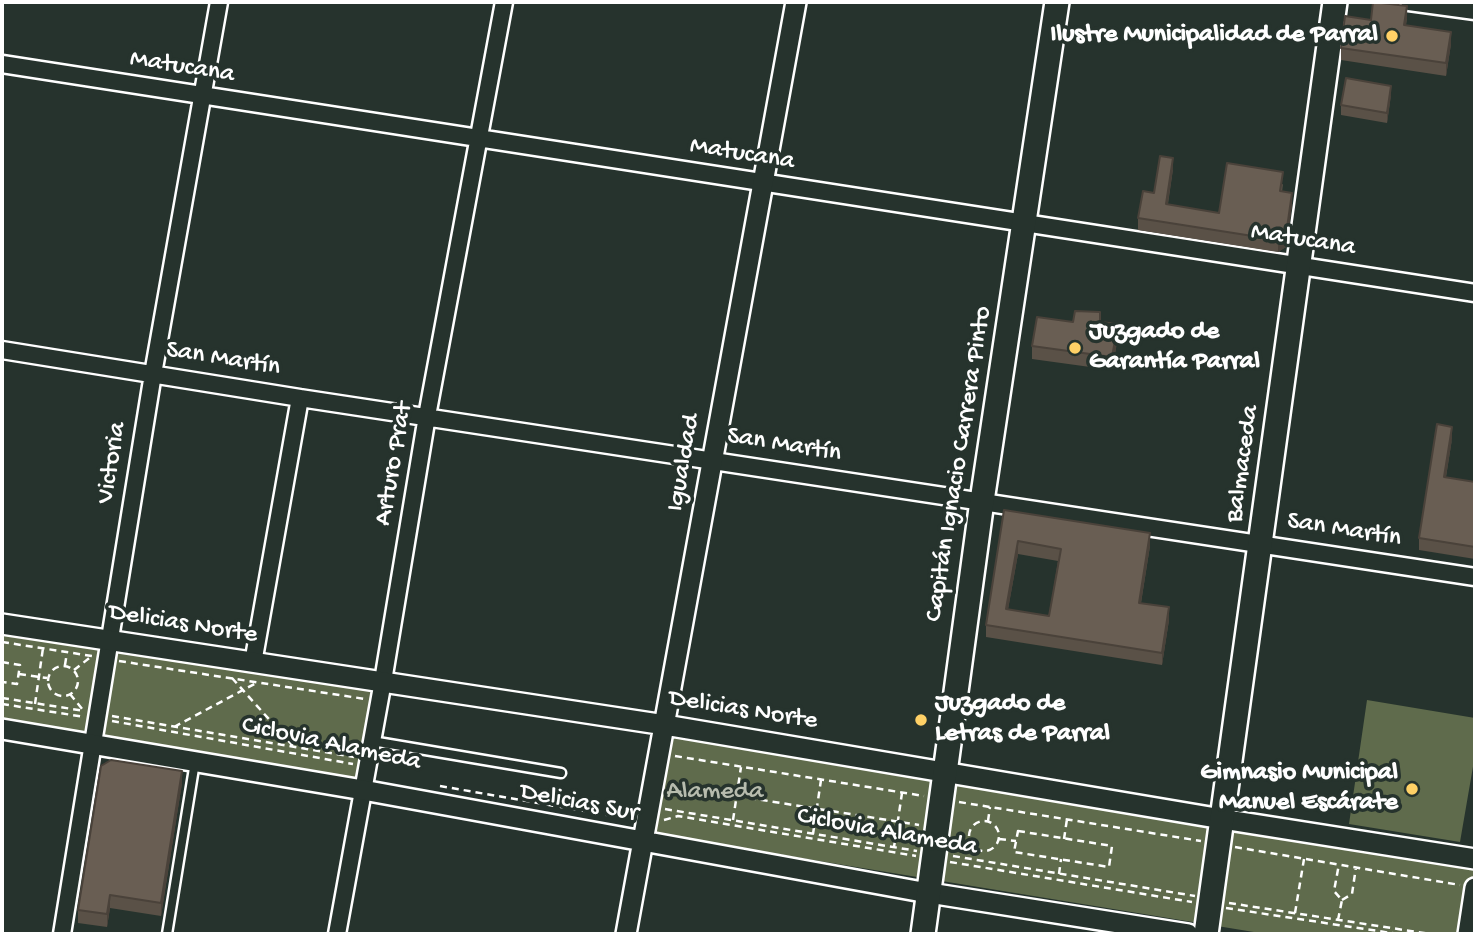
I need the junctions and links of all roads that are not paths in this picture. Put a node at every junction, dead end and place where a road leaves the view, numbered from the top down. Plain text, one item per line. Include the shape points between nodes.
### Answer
1 (219, 2) edge
2 (504, 2) edge
3 (796, 2) edge
4 (1057, 2) edge
5 (1335, 2) edge
6 (1409, 2) edge
7 (1475, 11) edge
8 (2, 64) edge
9 (202, 96) junction
10 (480, 139) junction
11 (763, 183) junction
12 (1025, 223) junction
13 (1300, 265) junction
14 (1475, 293) edge
15 (2, 350) edge
16 (153, 374) junction
17 (300, 398) junction
18 (427, 416) junction
19 (713, 460) junction
20 (982, 501) junction
21 (1261, 543) junction
22 (1475, 577) edge
23 (2, 624) edge
24 (103, 652) junction
25 (253, 663) junction
26 (383, 681) junction
27 (672, 726) junction
28 (2, 729) edge
29 (372, 741) junction
30 (93, 745) junction
31 (195, 762) junction
32 (944, 771) junction
33 (561, 773) dead end
34 (363, 790) junction
35 (1222, 819) junction
36 (643, 843) junction
37 (1475, 859) edge
38 (1468, 887) edge
39 (929, 893) junction
40 (1123, 929) edge
41 (62, 934) edge
42 (167, 934) edge
43 (337, 934) edge
44 (626, 934) edge
45 (923, 934) edge
46 (1188, 934) edge
47 (1206, 934) edge
48 (1468, 934) edge

1 - 9 street, Victoria
2 - 10 street, Arturo Prat
3 - 11 street, Igualdad
4 - 12 main road, Capitán Ignacio Carrera Pinto
5 - 13 main road, Balmaceda
6 - 7 street
8 - 9 street, Matucana
9 - 10 street, Matucana
9 - 16 street, Victoria
10 - 11 street, Matucana
10 - 18 street, Arturo Prat
11 - 12 street, Matucana
11 - 19 street, Igualdad
12 - 13 street, Matucana
12 - 20 main road, Capitán Ignacio Carrera Pinto
13 - 14 street, Matucana
13 - 21 main road, Balmaceda
15 - 16 street, San Martín
16 - 17 street, San Martín
16 - 24 street, Victoria
17 - 18 street, San Martín
17 - 25 street
18 - 19 street, San Martín
18 - 26 street, Arturo Prat
19 - 20 street, San Martín
19 - 27 street, Igualdad
20 - 21 street, San Martín
20 - 32 main road, Capitán Ignacio Carrera Pinto
21 - 22 street, San Martín
21 - 35 main road, Balmaceda
23 - 24 street, Delicias Norte
24 - 25 street, Delicias Norte
24 - 30 street, Victoria
25 - 26 street, Delicias Norte
26 - 27 street, Delicias Norte
26 - 29 street, Arturo Prat
27 - 32 street, Delicias Norte
27 - 36 street, Igualdad via 655,821
28 - 30 street, Delicias Sur
29 - 33 lane
29 - 34 street, Arturo Prat
30 - 31 street, Delicias Sur
30 - 41 street, Victoria
31 - 34 street, Delicias Sur
31 - 42 lane
32 - 35 street, Delicias Norte
32 - 39 main road, Capitán Ignacio Carrera Pinto
34 - 36 street, Delicias Sur
34 - 43 street, Arturo Prat
35 - 37 street, Delicias Norte
35 - 47 main road, Balmaceda via 1205,903
36 - 39 street, Delicias Sur
36 - 44 street, Igualdad
38 - 48 street
39 - 40 street, Delicias Sur
39 - 45 main road, Capitán Ignacio Carrera Pinto
40 - 46 street, Delicias Sur

